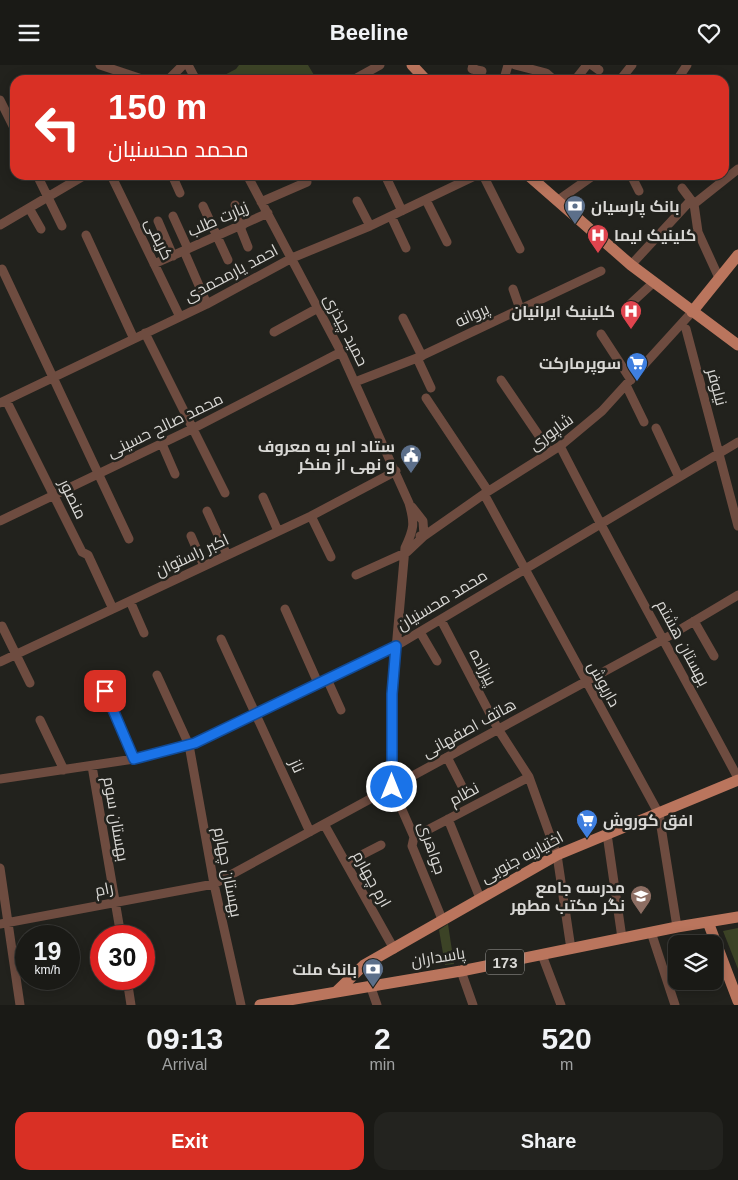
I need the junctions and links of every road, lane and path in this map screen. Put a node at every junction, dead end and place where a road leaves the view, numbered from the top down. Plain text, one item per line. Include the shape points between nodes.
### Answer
1 (100, 65) edge
2 (183, 65) edge
3 (380, 65) edge
4 (412, 65) edge
5 (473, 65) edge
6 (514, 65) edge
7 (632, 65) edge
8 (482, 71) dead end
9 (130, 75) edge
10 (173, 75) edge
11 (365, 75) edge
12 (421, 75) edge
13 (548, 75) edge
14 (624, 75) edge
15 (0, 100) edge
16 (10, 120) edge
17 (39, 180) edge
18 (77, 180) edge
19 (113, 180) edge
20 (175, 180) edge
21 (250, 180) edge
22 (387, 180) edge
23 (467, 180) edge
24 (486, 180) edge
25 (534, 180) edge
26 (585, 180) edge
27 (634, 180) edge
28 (723, 180) edge
29 (307, 182) dead end
30 (682, 188) dead end
31 (639, 191) dead end
32 (180, 193) dead end
33 (47, 198) junction
34 (426, 200) junction
35 (357, 201) dead end
36 (557, 201) junction
37 (261, 202) junction
38 (692, 202) junction
39 (235, 205) dead end
40 (202, 206) dead end
41 (29, 208) junction
42 (402, 211) junction
43 (268, 213) junction
44 (173, 216) dead end
45 (391, 216) junction
46 (158, 221) dead end
47 (0, 225) edge
48 (62, 226) dead end
49 (241, 226) junction
50 (370, 226) junction
51 (41, 229) dead end
52 (86, 235) dead end
53 (217, 237) junction
54 (447, 242) dead end
55 (248, 247) dead end
56 (406, 248) dead end
57 (520, 249) dead end
58 (186, 250) junction
59 (738, 255) edge
60 (174, 256) junction
61 (292, 258) junction
62 (228, 260) dead end
63 (154, 264) junction
64 (631, 265) junction
65 (2, 269) dead end
66 (600, 271) dead end
67 (719, 278) junction
68 (653, 283) junction
69 (513, 289) dead end
70 (208, 303) junction
71 (628, 306) dead end
72 (318, 308) junction
73 (520, 309) junction
74 (692, 312) junction
75 (180, 317) junction
76 (402, 318) dead end
77 (686, 329) dead end
78 (274, 332) dead end
79 (145, 333) junction
80 (601, 334) dead end
81 (134, 339) junction
82 (738, 345) edge
83 (341, 352) junction
84 (419, 357) junction
85 (52, 378) junction
86 (501, 380) dead end
87 (355, 382) junction
88 (628, 383) junction
89 (432, 388) dead end
90 (426, 399) dead end
91 (3, 401) edge
92 (644, 422) dead end
93 (194, 429) junction
94 (656, 429) dead end
95 (738, 442) edge
96 (162, 444) junction
97 (560, 446) junction
98 (550, 452) junction
99 (719, 453) junction
100 (396, 471) junction
101 (99, 474) junction
102 (175, 474) dead end
103 (678, 475) junction
104 (486, 492) junction
105 (225, 493) dead end
106 (55, 495) junction
107 (263, 497) dead end
108 (409, 503) junction
109 (207, 511) dead end
110 (311, 516) junction
111 (0, 521) edge
112 (599, 523) junction
113 (738, 526) edge
114 (278, 531) junction
115 (413, 533) junction
116 (191, 536) dead end
117 (424, 536) junction
118 (129, 539) dead end
119 (407, 552) junction
120 (227, 555) junction
121 (331, 557) dead end
122 (204, 566) junction
123 (523, 569) junction
124 (356, 575) dead end
125 (738, 595) edge
126 (130, 601) junction
127 (113, 609) junction
128 (285, 609) dead end
129 (441, 620) junction
130 (694, 621) junction
131 (2, 626) dead end
132 (420, 632) junction
133 (144, 633) dead end
134 (221, 639) dead end
135 (664, 639) junction
136 (396, 646) junction
137 (17, 654) junction
138 (714, 656) dead end
139 (437, 661) dead end
140 (0, 662) edge
141 (157, 675) dead end
142 (322, 681) junction
143 (586, 681) junction
144 (30, 683) dead end
145 (105, 691) dead end
146 (341, 710) dead end
147 (256, 712) junction
148 (40, 720) dead end
149 (498, 729) junction
150 (189, 745) junction
151 (447, 757) junction
152 (134, 759) junction
153 (92, 766) junction
154 (64, 770) junction
155 (529, 777) junction
156 (0, 779) edge
157 (738, 779) edge
158 (392, 787) junction
159 (467, 797) dead end
160 (659, 814) junction
161 (448, 819) junction
162 (324, 824) junction
163 (310, 832) junction
164 (607, 834) junction
165 (414, 837) junction
166 (381, 845) dead end
167 (557, 855) junction
168 (346, 863) junction
169 (0, 868) edge
170 (214, 884) junction
171 (480, 898) junction
172 (116, 902) junction
173 (738, 917) edge
174 (442, 919) junction
175 (708, 922) junction
176 (4, 923) edge
177 (119, 925) edge
178 (677, 927) junction
179 (651, 932) junction
180 (622, 938) junction
181 (394, 949) junction
182 (571, 949) junction
183 (542, 955) junction
184 (461, 971) junction
185 (370, 985) junction
186 (130, 990) edge
187 (337, 991) junction
188 (738, 1001) edge
189 (273, 1004) edge
190 (20, 1005) edge
191 (132, 1005) edge
192 (241, 1005) edge
193 (260, 1005) edge
194 (377, 1005) edge
195 (474, 1005) edge
196 (561, 1005) edge
197 (675, 1005) edge

1 - 9 street
2 - 10 street
3 - 11 street
4 - 12 main road
5 - 8 street via 472,69
6 - 13 street
7 - 14 street
15 - 16 street
17 - 33 street
18 - 33 street
19 - 63 street, کریمی
20 - 32 street
21 - 37 street, حمید چیذری
22 - 42 street
23 - 34 street, احمد یارمحمدی
24 - 57 street
25 - 36 main road
26 - 36 street
27 - 31 street
28 - 38 street
29 - 37 street
30 - 38 street
33 - 41 street
33 - 48 street
34 - 42 street, احمد یارمحمدی
34 - 54 street
35 - 50 street
36 - 64 main road
37 - 43 street, حمید چیذری
38 - 64 street
38 - 67 street via 698,233
39 - 49 street
40 - 53 street
41 - 47 street
41 - 51 street
42 - 45 street, احمد یارمحمدی
43 - 49 street, زیارت طلب
43 - 61 street, حمید چیذری
44 - 58 street
45 - 50 street, احمد یارمحمدی
45 - 56 street
46 - 60 street
49 - 53 street, زیارت طلب
49 - 55 street
50 - 61 street, احمد یارمحمدی
52 - 81 street
53 - 58 street, زیارت طلب
53 - 62 street
58 - 60 street, زیارت طلب
58 - 70 street
59 - 67 main road
60 - 63 street, زیارت طلب
61 - 70 street, احمد یارمحمدی
61 - 72 street, حمید چیذری
63 - 75 street, کریمی
64 - 68 main road
65 - 85 street
66 - 73 street, پروانه
67 - 74 main road
68 - 71 street
68 - 74 main road
69 - 73 street
70 - 75 street, احمد یارمحمدی
72 - 78 street
72 - 83 street, حمید چیذری
73 - 84 street, پروانه
74 - 82 main road
74 - 88 street, شاپوری
75 - 79 street, احمد یارمحمدی
76 - 84 street
77 - 99 street, نیلوفر
79 - 81 street, احمد یارمحمدی
79 - 93 street
80 - 88 street
81 - 85 street, احمد یارمحمدی
83 - 87 street, حمید چیذری
83 - 93 street, محمد صالح حسینی
84 - 87 street, پروانه
84 - 89 street
85 - 91 street, احمد یارمحمدی
85 - 101 street
86 - 98 street
87 - 100 street, حمید چیذری
88 - 92 street
88 - 97 street, شاپوری via 602,411
90 - 104 street, داریوش
91 - 106 street, منصور
93 - 96 street, محمد صالح حسینی
93 - 105 street
94 - 103 street
95 - 99 street, محمد محسنیان
96 - 101 street, محمد صالح حسینی
96 - 102 street
97 - 98 street, شاپوری
97 - 112 street, بهستان هشتم
98 - 104 street, شاپوری
99 - 103 street, محمد محسنیان
99 - 113 street, نیلوفر
100 - 108 street, حمید چیذری
100 - 110 street, اکبر راستوان
101 - 106 street, محمد صالح حسینی
101 - 118 street
103 - 112 street, محمد محسنیان
104 - 117 street, شاپوری
104 - 123 street, داریوش
106 - 111 street, محمد صالح حسینی
106 - 127 street, منصور
107 - 114 street
108 - 115 street, حمید چیذری
108 - 117 street, حمید چیذری via 423,521
109 - 120 street
110 - 114 street, اکبر راستوان
110 - 121 street
112 - 123 street, محمد محسنیان
112 - 135 street, بهستان هشتم
114 - 120 street, اکبر راستوان
115 - 117 street
115 - 119 street, حمید چیذری via 405,548
116 - 122 street
117 - 119 street, شاپوری
119 - 124 street
119 - 136 street, حمید چیذری
120 - 122 street, اکبر راستوان
122 - 126 street, اکبر راستوان
123 - 129 street, محمد محسنیان
123 - 143 street, داریوش
125 - 130 street, هاتف اصفهانی
126 - 127 street, اکبر راستوان
126 - 133 street
127 - 137 street, اکبر راستوان
128 - 142 street
129 - 132 street, محمد محسنیان
129 - 149 street, پیرزاده
130 - 135 street, هاتف اصفهانی
130 - 138 street
131 - 137 street
132 - 136 street, محمد محسنیان
132 - 139 street
134 - 147 street, ناز
135 - 143 street, هاتف اصفهانی
135 - 157 street, بهستان هشتم
136 - 142 street, محمد محسنیان
136 - 158 street, حمید چیذری via 392,694
137 - 140 street, اکبر راستوان
137 - 144 street
141 - 150 street, بهستان چهارم
142 - 146 street
142 - 147 street, محمد محسنیان
143 - 149 street, هاتف اصفهانی
143 - 160 street, داریوش
145 - 152 street
147 - 150 street, محمد محسنیان
147 - 163 street, ناز
148 - 154 street
149 - 151 street, هاتف اصفهانی
149 - 155 street, پیرزاده
150 - 152 street, محمد محسنیان
150 - 170 street, بهستان چهارم
151 - 158 street, هاتف اصفهانی
151 - 159 street
152 - 153 street, محمد محسنیان
153 - 154 street, محمد محسنیان
153 - 172 street, بهستان سوم
154 - 156 street, محمد محسنیان
155 - 161 street, نظام
155 - 167 street, پیرزاده
157 - 160 main road, اختیاریه جنوبی
158 - 162 street, هاتف اصفهانی
158 - 165 street, جواهری
160 - 164 main road, اختیاریه جنوبی
160 - 178 street, داریوش
161 - 165 street, نظام
161 - 171 street
162 - 163 street, هاتف اصفهانی
162 - 168 street, ارم چهارم
163 - 170 street, هاتف اصفهانی
164 - 167 main road, اختیاریه جنوبی
164 - 180 street
165 - 174 street, جواهری via 412,845
166 - 168 street
167 - 171 main road, اختیاریه جنوبی
167 - 182 street, پیرزاده
168 - 181 street, ارم چهارم
169 - 176 street
170 - 172 street, رام
170 - 192 street, بهستان چهارم
171 - 174 main road, اختیاریه جنوبی
172 - 176 street, رام
172 - 177 street, بهستان سوم
173 - 175 main road, پاسداران / 173
174 - 181 main road, اختیاریه جنوبی
175 - 178 main road, پاسداران / 173
175 - 188 main road
176 - 190 street
178 - 179 main road, پاسداران / 173
179 - 180 main road, پاسداران / 173
179 - 197 street
180 - 182 main road, پاسداران / 173
181 - 187 main road, اختیاریه جنوبی via 364,965
182 - 183 main road, پاسداران / 173
183 - 184 main road, پاسداران / 173
183 - 196 street
184 - 185 main road, پاسداران / 173
184 - 195 street
185 - 187 main road, پاسداران / 173
185 - 194 street
186 - 191 street
187 - 189 main road, پاسداران / 173
189 - 193 main road, پاسداران / 173

